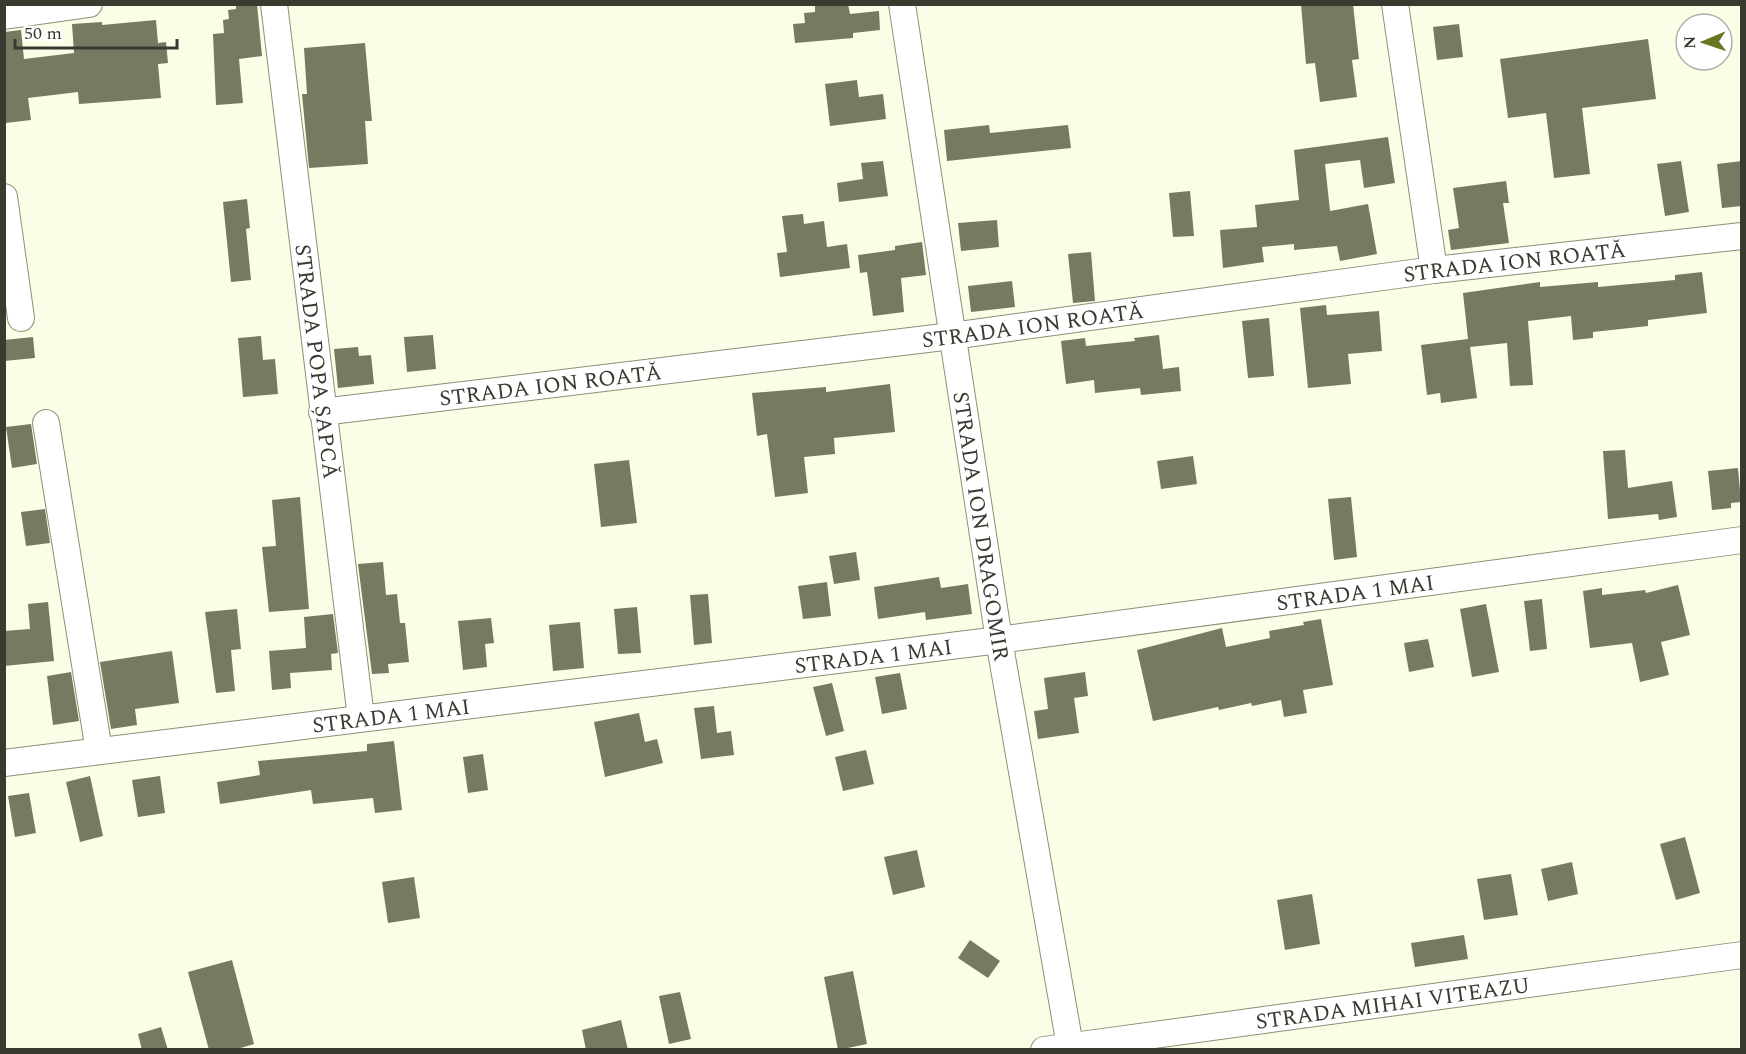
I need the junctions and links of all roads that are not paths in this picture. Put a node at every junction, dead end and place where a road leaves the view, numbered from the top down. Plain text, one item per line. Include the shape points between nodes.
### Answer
1 (89, 4) edge
2 (274, 4) edge
3 (902, 4) edge
4 (1395, 4) edge
5 (4, 16) edge
6 (4, 197) edge
7 (1742, 236) edge
8 (1434, 270) junction
9 (21, 318) dead end
10 (952, 336) junction
11 (322, 412) junction
12 (46, 423) dead end
13 (1742, 540) edge
14 (999, 640) junction
15 (361, 718) junction
16 (99, 751) junction
17 (4, 763) edge
18 (1742, 955) edge
19 (1070, 1046) junction
20 (1044, 1050) edge

1 - 5 street
2 - 11 street, STRADA POPA ȘAPCĂ
3 - 10 street, STRADA ION DRAGOMIR
4 - 8 street
6 - 9 street
7 - 8 street, STRADA ION ROATĂ
8 - 10 street, STRADA ION ROATĂ
10 - 11 street, STRADA ION ROATĂ
10 - 14 street, STRADA ION DRAGOMIR
11 - 15 street, STRADA POPA ȘAPCĂ
12 - 16 street
13 - 14 street, STRADA 1 MAI
14 - 15 street, STRADA 1 MAI
14 - 19 street, STRADA ION DRAGOMIR
15 - 16 street, STRADA 1 MAI
16 - 17 street, STRADA 1 MAI
18 - 19 street, STRADA MIHAI VITEAZU
19 - 20 street, STRADA MIHAI VITEAZU

